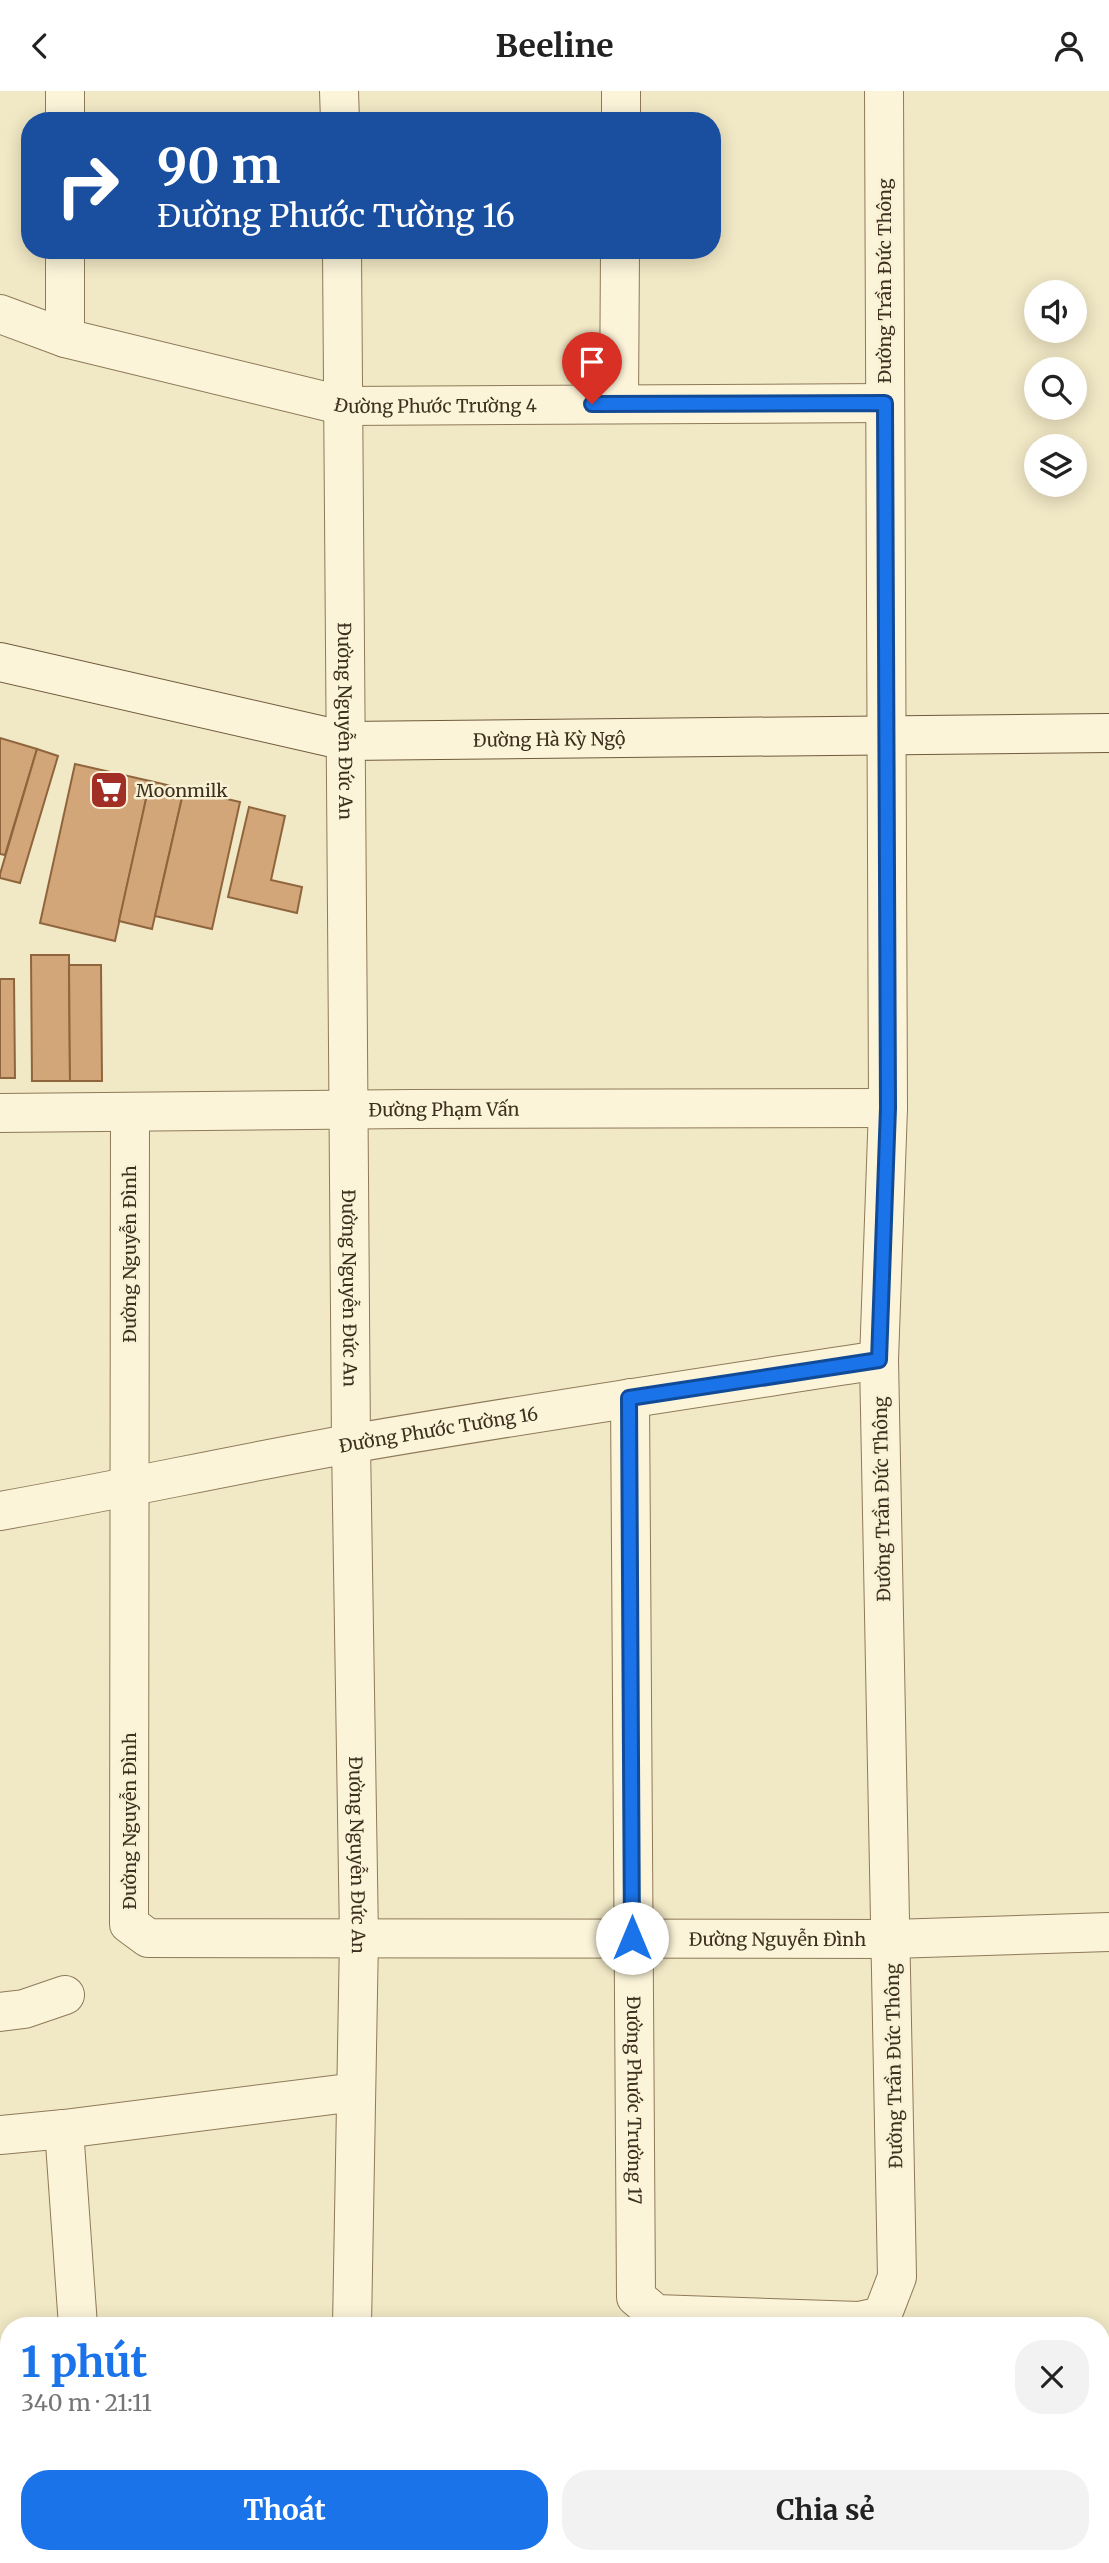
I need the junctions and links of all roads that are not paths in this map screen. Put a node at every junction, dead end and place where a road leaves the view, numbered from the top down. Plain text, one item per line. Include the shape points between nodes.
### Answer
1 (65, 91) edge
2 (339, 91) edge
3 (621, 91) edge
4 (884, 91) edge
5 (65, 112) edge
6 (340, 112) edge
7 (621, 112) edge
8 (65, 259) edge
9 (342, 259) edge
10 (620, 259) edge
11 (0, 314) edge
12 (65, 338) junction
13 (885, 403) junction
14 (620, 404) junction
15 (345, 406) junction
16 (0, 662) edge
17 (1109, 733) edge
18 (886, 736) junction
19 (346, 741) junction
20 (888, 1108) junction
21 (350, 1109) junction
22 (130, 1112) junction
23 (0, 1113) edge
24 (879, 1360) junction
25 (629, 1398) junction
26 (351, 1444) junction
27 (129, 1488) junction
28 (0, 1511) edge
29 (1109, 1932) edge
30 (359, 1938) junction
31 (632, 1938) junction
32 (892, 1939) junction
33 (65, 1995) dead end
34 (0, 2011) edge
35 (356, 2092) junction
36 (64, 2129) junction
37 (0, 2134) edge
38 (636, 2297) joint
39 (77, 2317) edge
40 (352, 2317) edge
41 (743, 2317) edge
42 (877, 2317) edge

1 - 5 street
2 - 6 street
3 - 7 street
4 - 13 street, Đường Trần Đức Thông
8 - 12 street
9 - 15 street, Đường Nguyễn Đức An
10 - 14 street
11 - 12 street, Đường Phước Trường 4
12 - 15 street, Đường Phước Trường 4
13 - 14 street, Đường Phước Trường 4
13 - 18 street, Đường Trần Đức Thông
14 - 15 street, Đường Phước Trường 4
15 - 19 street, Đường Nguyễn Đức An
16 - 19 street, Đường Hà Kỳ Ngộ
17 - 18 street, Đường Hà Kỳ Ngộ
18 - 19 street, Đường Hà Kỳ Ngộ
18 - 20 street, Đường Trần Đức Thông
19 - 21 street, Đường Nguyễn Đức An
20 - 21 street, Đường Phạm Vấn
20 - 24 street, Đường Trần Đức Thông
21 - 22 street, Đường Phạm Vấn
21 - 26 street, Đường Nguyễn Đức An
22 - 23 street, Đường Phạm Vấn
22 - 27 street, Đường Nguyễn Đình
24 - 25 street, Đường Phước Tường 16
24 - 32 street, Đường Trần Đức Thông
25 - 26 street, Đường Phước Tường 16
25 - 31 street, Đường Phước Trường 17
26 - 27 street, Đường Phước Tường 16
26 - 30 street, Đường Nguyễn Đức An
27 - 28 street, Đường Phước Tường 16
27 - 30 street, Đường Nguyễn Đình via 129,1924 148,1938
29 - 32 street, Đường Nguyễn Đình
30 - 31 street, Đường Nguyễn Đình
30 - 35 street, Đường Nguyễn Đức An
31 - 32 street, Đường Nguyễn Đình
31 - 38 street, Đường Phước Trường 17
32 - 42 street, Đường Trần Đức Thông via 897,2277 882,2316
33 - 34 street via 24,2009
35 - 36 street
35 - 40 street, Đường Nguyễn Đức An
36 - 37 street
36 - 39 street
38 - 41 street, Đường Trần Đức Thông via 656,2314

